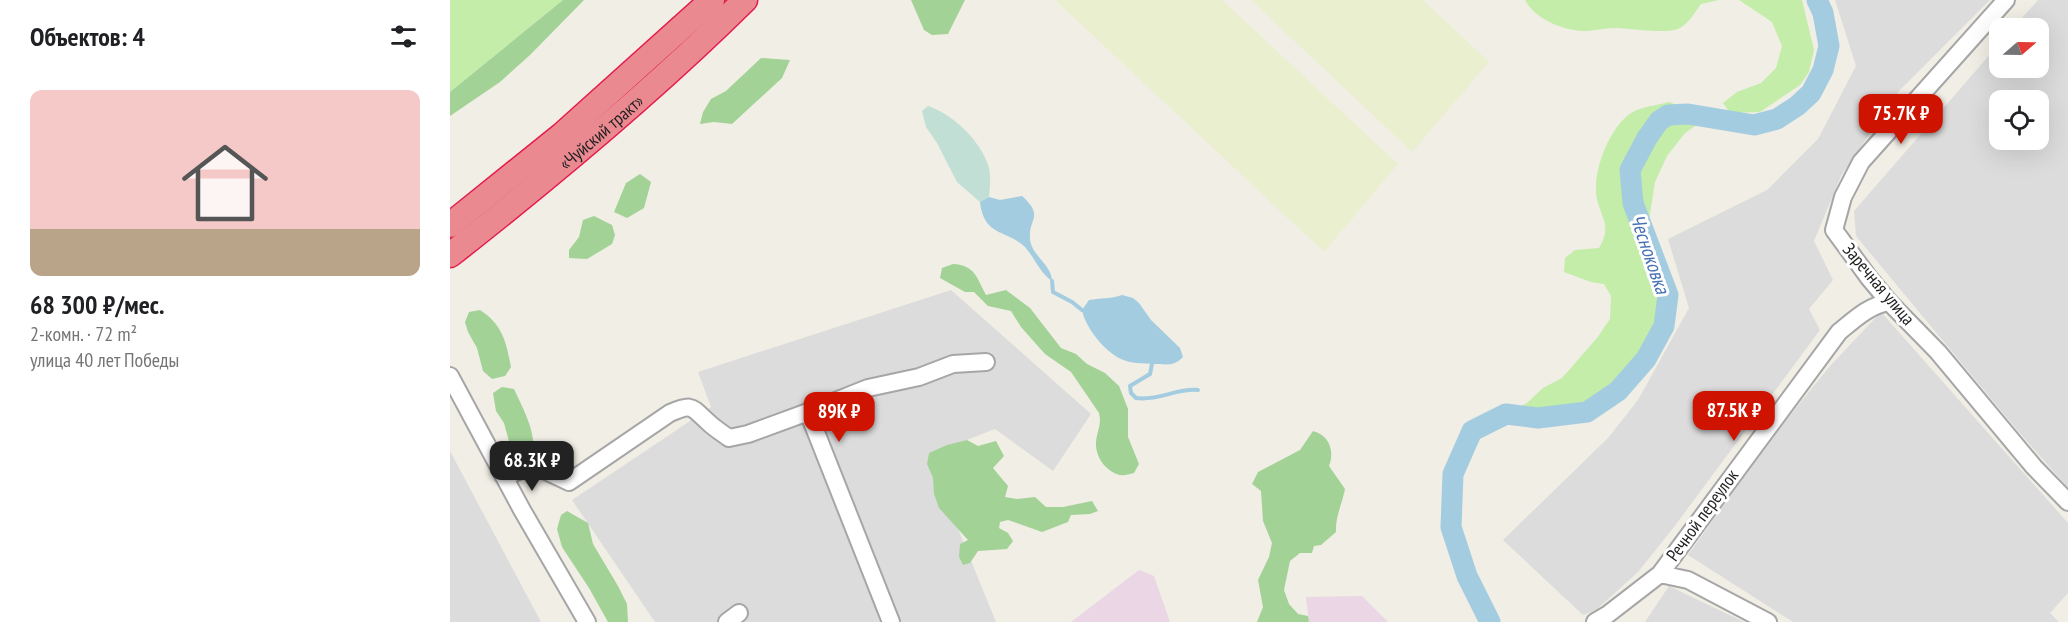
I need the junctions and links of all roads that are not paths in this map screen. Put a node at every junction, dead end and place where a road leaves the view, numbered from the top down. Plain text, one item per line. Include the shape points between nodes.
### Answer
1 (712, 0) edge
2 (745, 0) edge
3 (2006, 0) edge
4 (450, 225) edge
5 (450, 255) edge
6 (1889, 302) junction
7 (986, 362) dead end
8 (450, 376) edge
9 (808, 412) junction
10 (504, 477) junction
11 (2068, 502) edge
12 (1660, 574) junction
13 (587, 622) edge
14 (891, 622) edge
15 (1595, 622) edge
16 (1768, 622) edge

1 - 4 highway, «Чуйский тракт» via 571,126
2 - 5 highway, «Чуйский тракт» via 578,151
3 - 6 street, Заречная улица via 1861,162 1842,197 1834,230
6 - 11 street, Заречная улица via 1938,352
6 - 12 street, Речной переулок via 1876,304 1839,332
7 - 9 street via 953,364 919,377 868,388
8 - 10 street
9 - 10 street via 729,438 695,408 686,406 569,482 533,465
9 - 14 street
10 - 13 street
12 - 15 street, Речной переулок
12 - 16 street, Речной переулок via 1688,580

